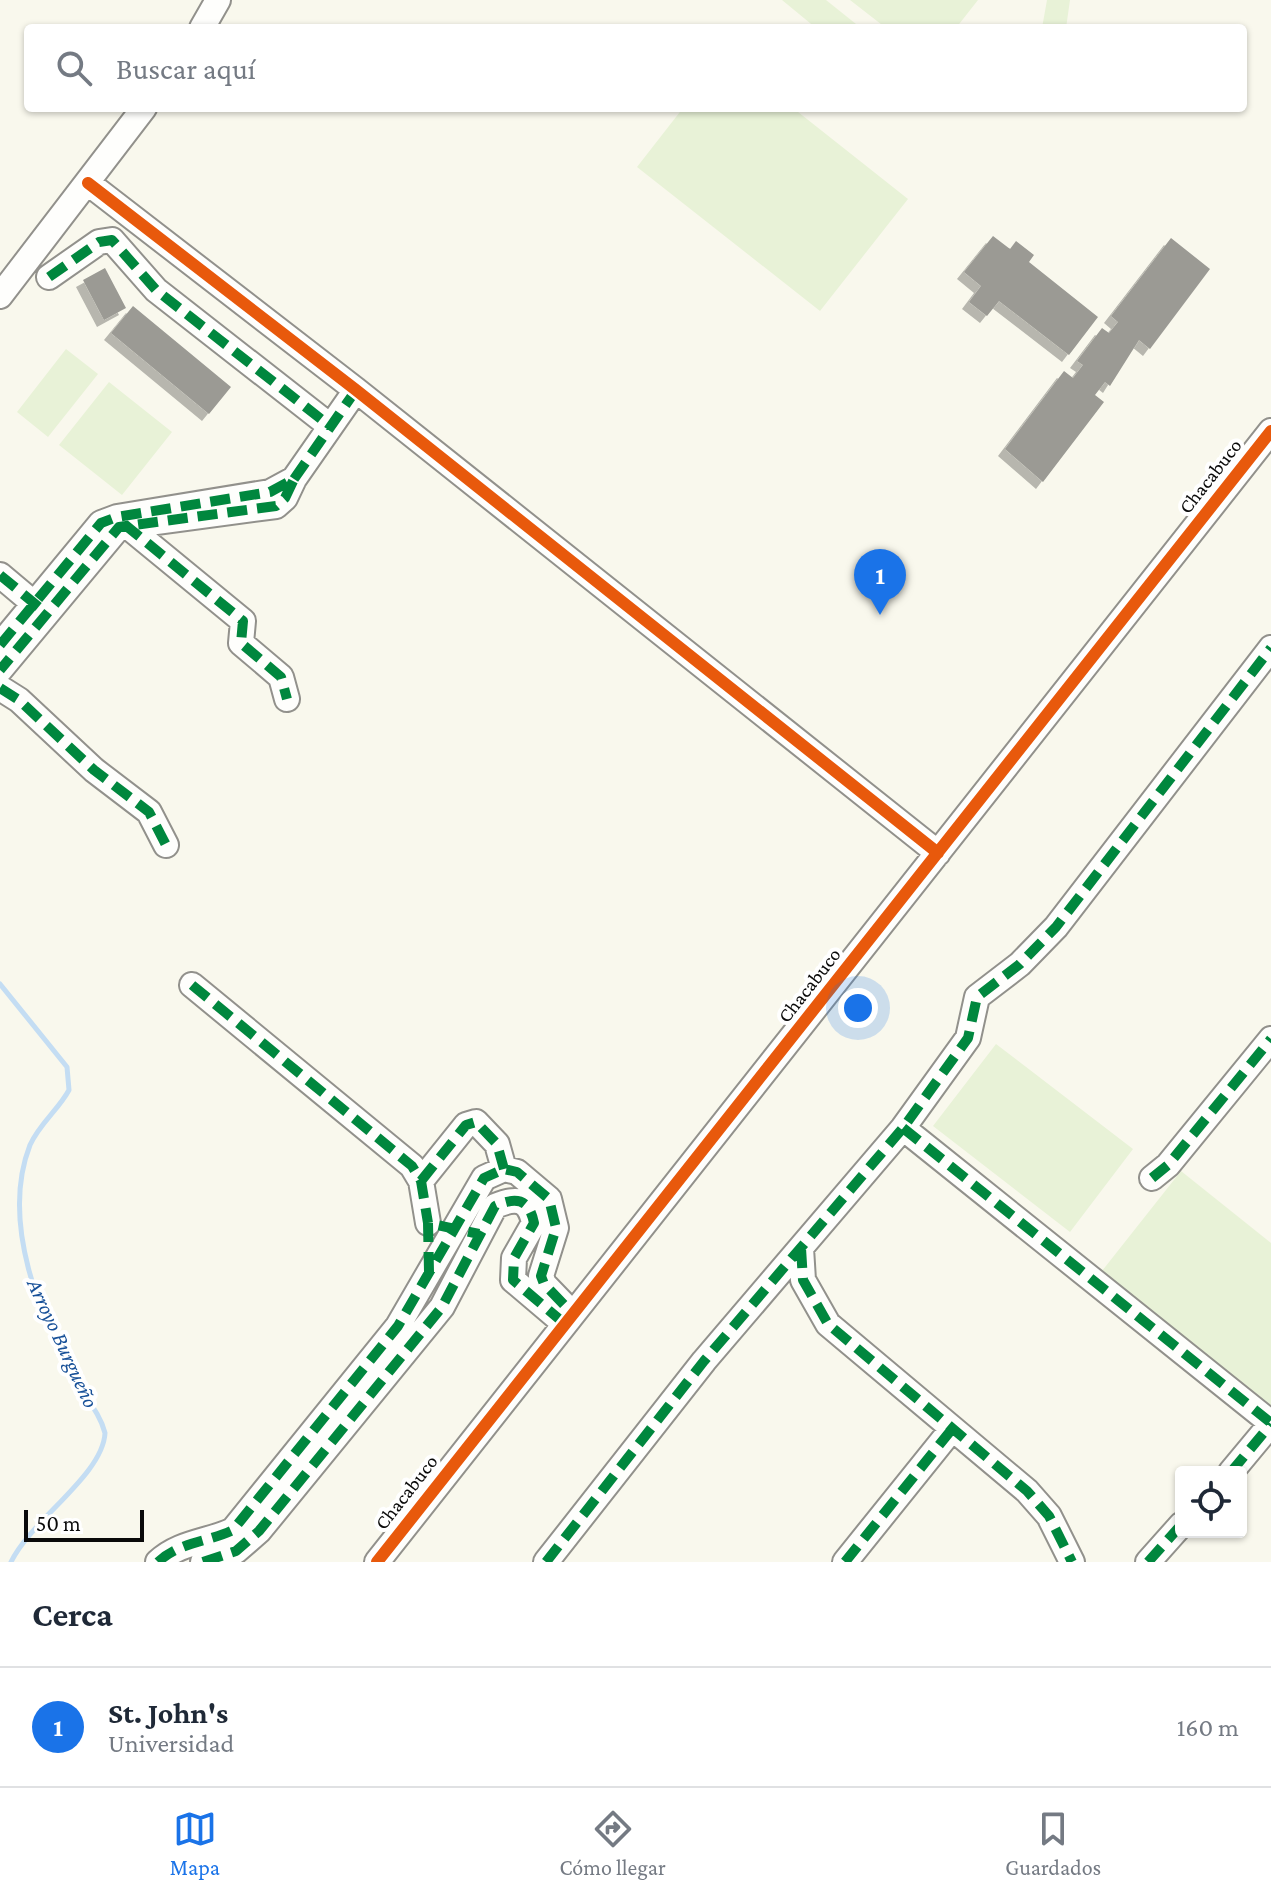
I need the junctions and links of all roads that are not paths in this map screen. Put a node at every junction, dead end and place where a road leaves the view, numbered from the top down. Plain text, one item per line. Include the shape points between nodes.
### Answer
1 (218, 0) edge
2 (204, 24) edge
3 (141, 112) edge
4 (88, 183) junction
5 (49, 277) dead end
6 (0, 296) edge
7 (356, 390) junction
8 (330, 426) junction
9 (1271, 431) edge
10 (122, 522) junction
11 (0, 575) edge
12 (40, 608) junction
13 (0, 645) edge
14 (1271, 648) edge
15 (0, 670) edge
16 (0, 688) edge
17 (287, 699) dead end
18 (166, 845) dead end
19 (938, 853) junction
20 (192, 985) dead end
21 (1271, 1039) edge
22 (903, 1128) junction
23 (504, 1169) junction
24 (1152, 1178) dead end
25 (421, 1181) junction
26 (428, 1223) junction
27 (468, 1230) junction
28 (801, 1248) junction
29 (427, 1299) junction
30 (569, 1319) junction
31 (1271, 1424) edge
32 (952, 1429) junction
33 (1236, 1466) edge
34 (1175, 1532) edge
35 (215, 1555) edge
36 (158, 1562) edge
37 (377, 1562) edge
38 (546, 1562) edge
39 (845, 1562) edge
40 (1072, 1562) edge
41 (1148, 1562) edge

1 - 2 street
3 - 4 street
4 - 6 street
4 - 7 street
5 - 8 street via 99,242 112,240 156,290
7 - 8 street
7 - 19 street
8 - 10 street via 276,506
9 - 19 street, Chacabuco
10 - 12 street
10 - 17 street via 243,621 241,643 281,677
11 - 12 street
12 - 13 street
12 - 15 street
14 - 22 street via 1056,927 977,997 968,1038
16 - 18 street via 149,812
19 - 30 street, Chacabuco
20 - 25 street via 389,1143
21 - 24 street
22 - 28 street
22 - 31 street
23 - 25 street via 497,1144 476,1122 466,1125
23 - 27 street via 484,1178
23 - 30 street via 517,1172 549,1199 556,1228 541,1276
25 - 26 street
26 - 27 street
26 - 29 street
27 - 29 street
27 - 29 street
27 - 30 street via 511,1199 527,1205 534,1223 514,1258 513,1280
28 - 32 street via 803,1280 828,1324
28 - 38 street via 704,1361
29 - 35 street
30 - 37 street, Chacabuco
31 - 33 street
32 - 39 street
32 - 40 street via 1040,1504
34 - 41 street
35 - 36 street via 185,1545

